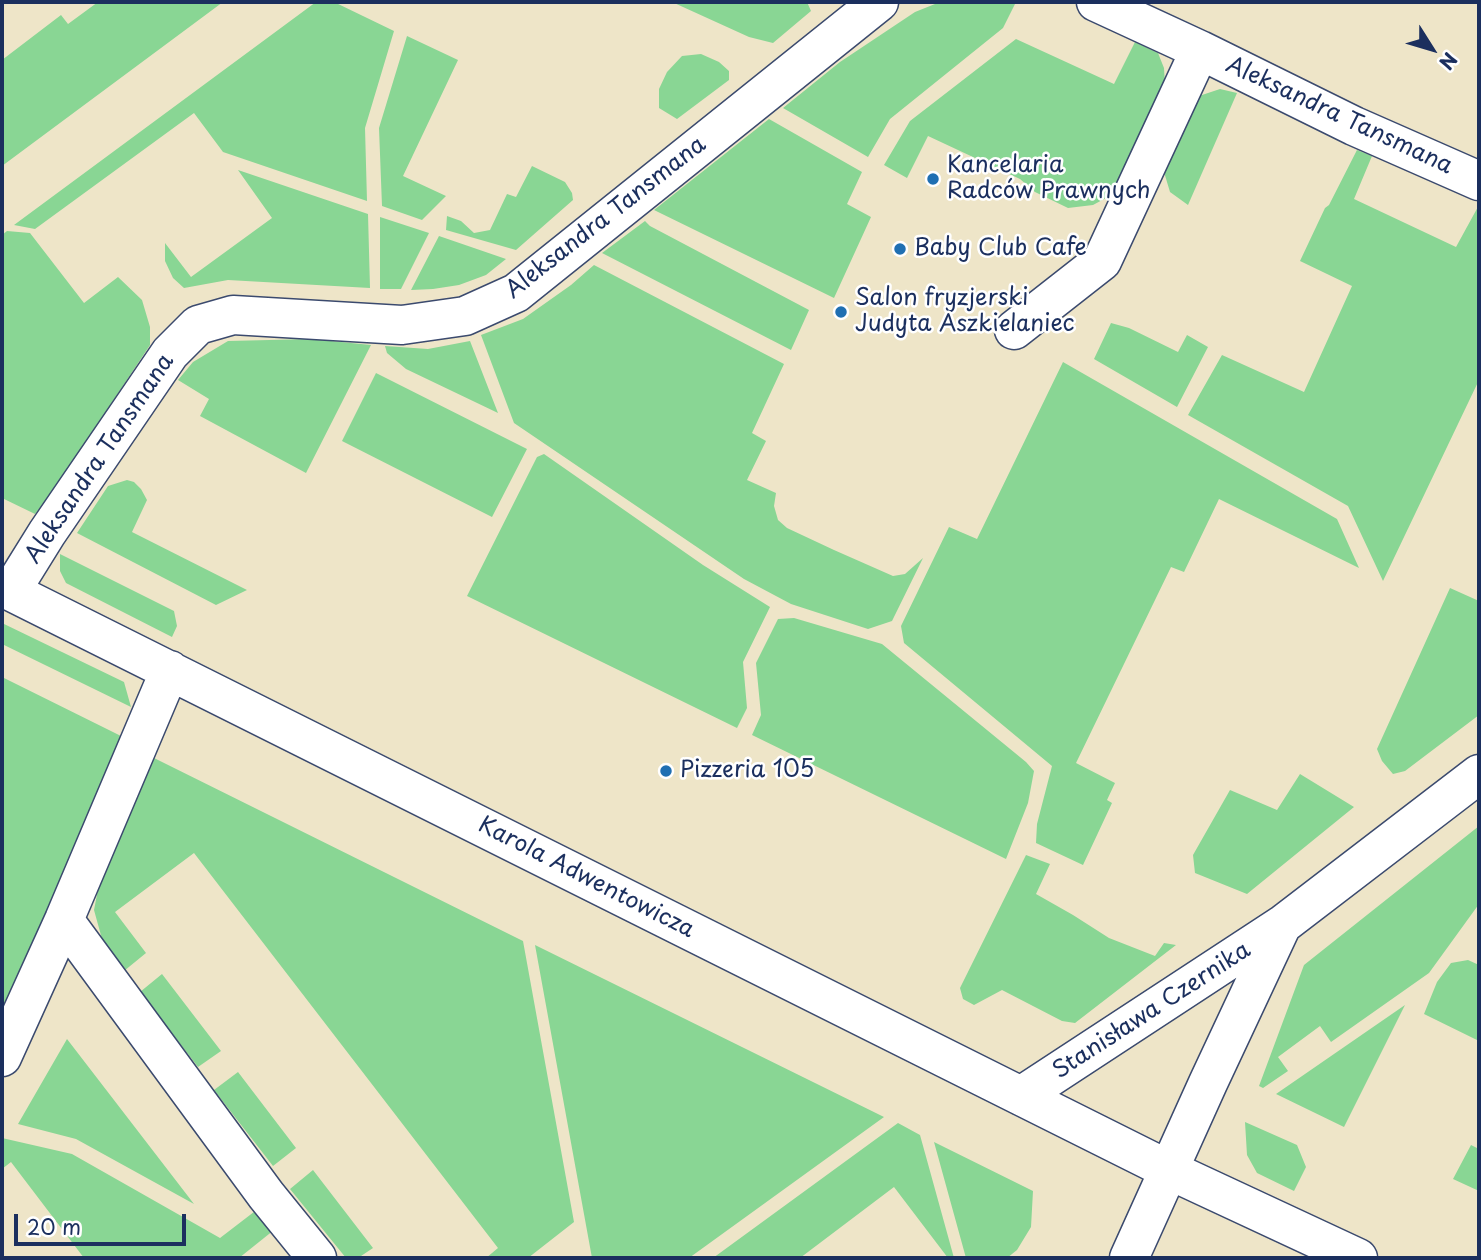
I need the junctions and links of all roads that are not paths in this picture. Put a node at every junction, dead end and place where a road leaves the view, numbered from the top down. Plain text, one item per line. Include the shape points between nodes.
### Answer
1 (879, 2) edge
2 (1096, 2) edge
3 (1143, 11) edge
4 (1200, 50) junction
5 (1479, 181) edge
6 (1014, 330) dead end
7 (6, 589) edge
8 (170, 670) junction
9 (1479, 774) edge
10 (64, 920) junction
11 (1282, 925) junction
12 (2, 1057) edge
13 (1021, 1096) junction
14 (1169, 1170) junction
15 (317, 1258) edge
16 (1129, 1258) edge
17 (1358, 1258) edge

1 - 7 street, Aleksandra Tansmana via 516,293 465,316 402,325 233,315 198,325 170,353
2 - 3 street, Aleksandra Tansmana
3 - 4 street, Aleksandra Tansmana
4 - 5 street, Aleksandra Tansmana
4 - 6 street, Aleksandra Tansmana via 1102,261
7 - 8 street, Karola Adwentowicza
8 - 10 street
8 - 13 street, Karola Adwentowicza
9 - 11 street, Stanisława Czernika
10 - 12 street
10 - 15 street
11 - 13 street, Stanisława Czernika
11 - 14 street, Stanisława Czernika
13 - 14 street, Karola Adwentowicza
14 - 16 street
14 - 17 street, Karola Adwentowicza

